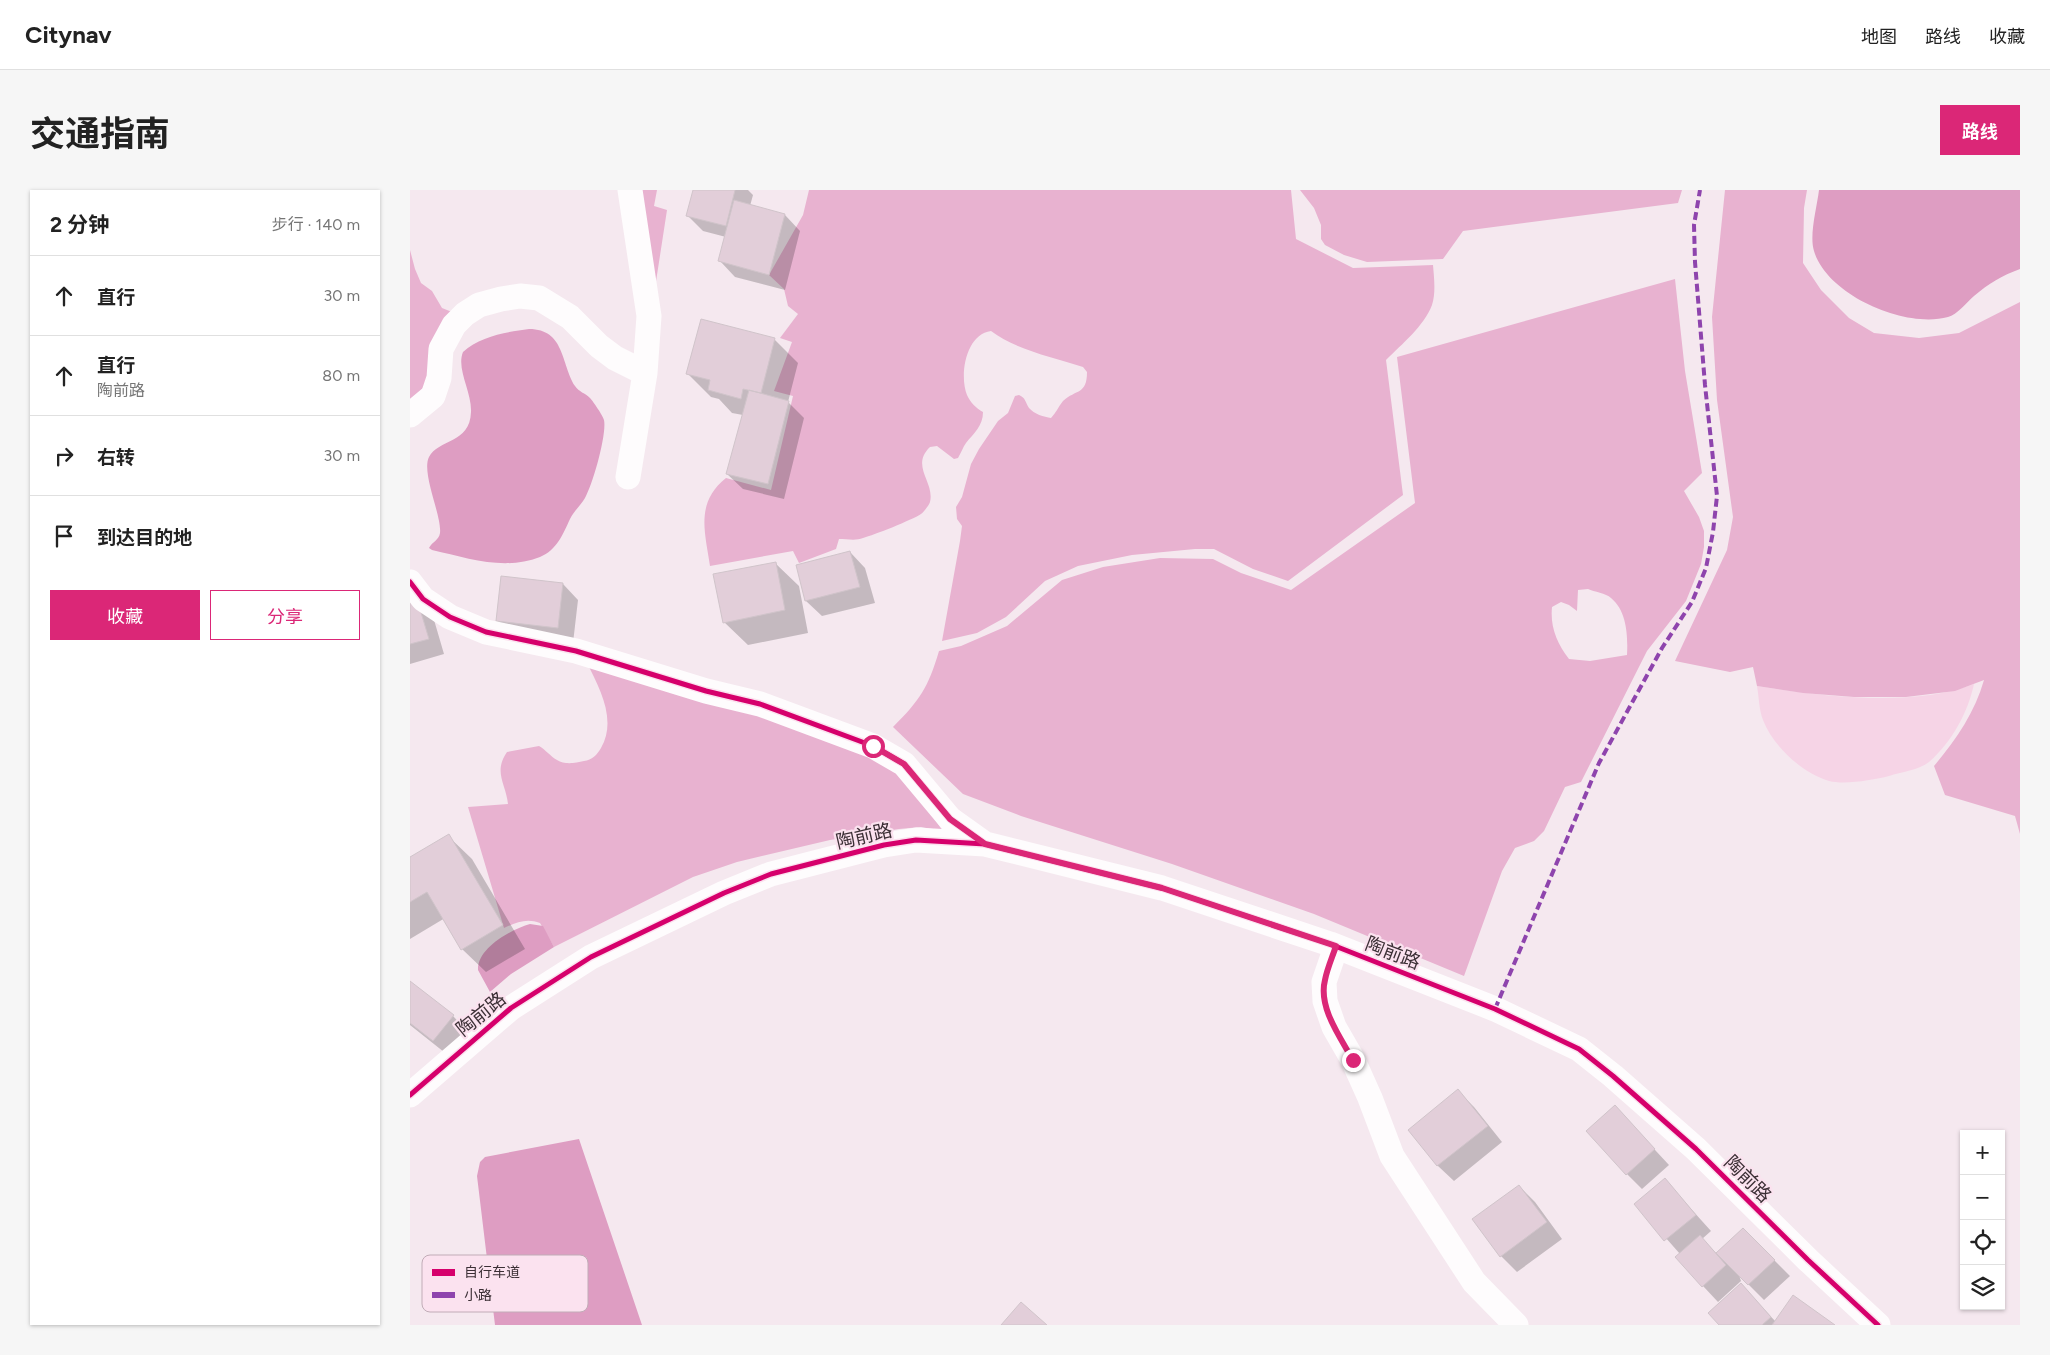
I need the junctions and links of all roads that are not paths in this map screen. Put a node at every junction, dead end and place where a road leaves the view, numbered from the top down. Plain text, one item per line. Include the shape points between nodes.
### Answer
1 (630, 190) edge
2 (645, 373) junction
3 (410, 415) edge
4 (628, 477) dead end
5 (410, 582) edge
6 (985, 844) junction
7 (1336, 946) junction
8 (410, 1095) edge
9 (1516, 1325) edge
10 (1878, 1325) edge

1 - 2 street via 649,316
2 - 3 street via 615,358 570,317 539,298 501,299 479,305 454,325 441,349 439,378 433,396
2 - 4 street
5 - 6 street via 424,599 450,617 486,632 576,650 706,691 760,704 873,746 904,764 950,819
6 - 7 street, 陶前路 via 1162,888
6 - 8 street, 陶前路 via 916,840 884,845 771,874 724,893 590,957 510,1008
7 - 9 street via 1324,982 1325,1001 1334,1027 1370,1098 1392,1156 1474,1282
7 - 10 street, 陶前路 via 1495,1009 1579,1049 1696,1149

